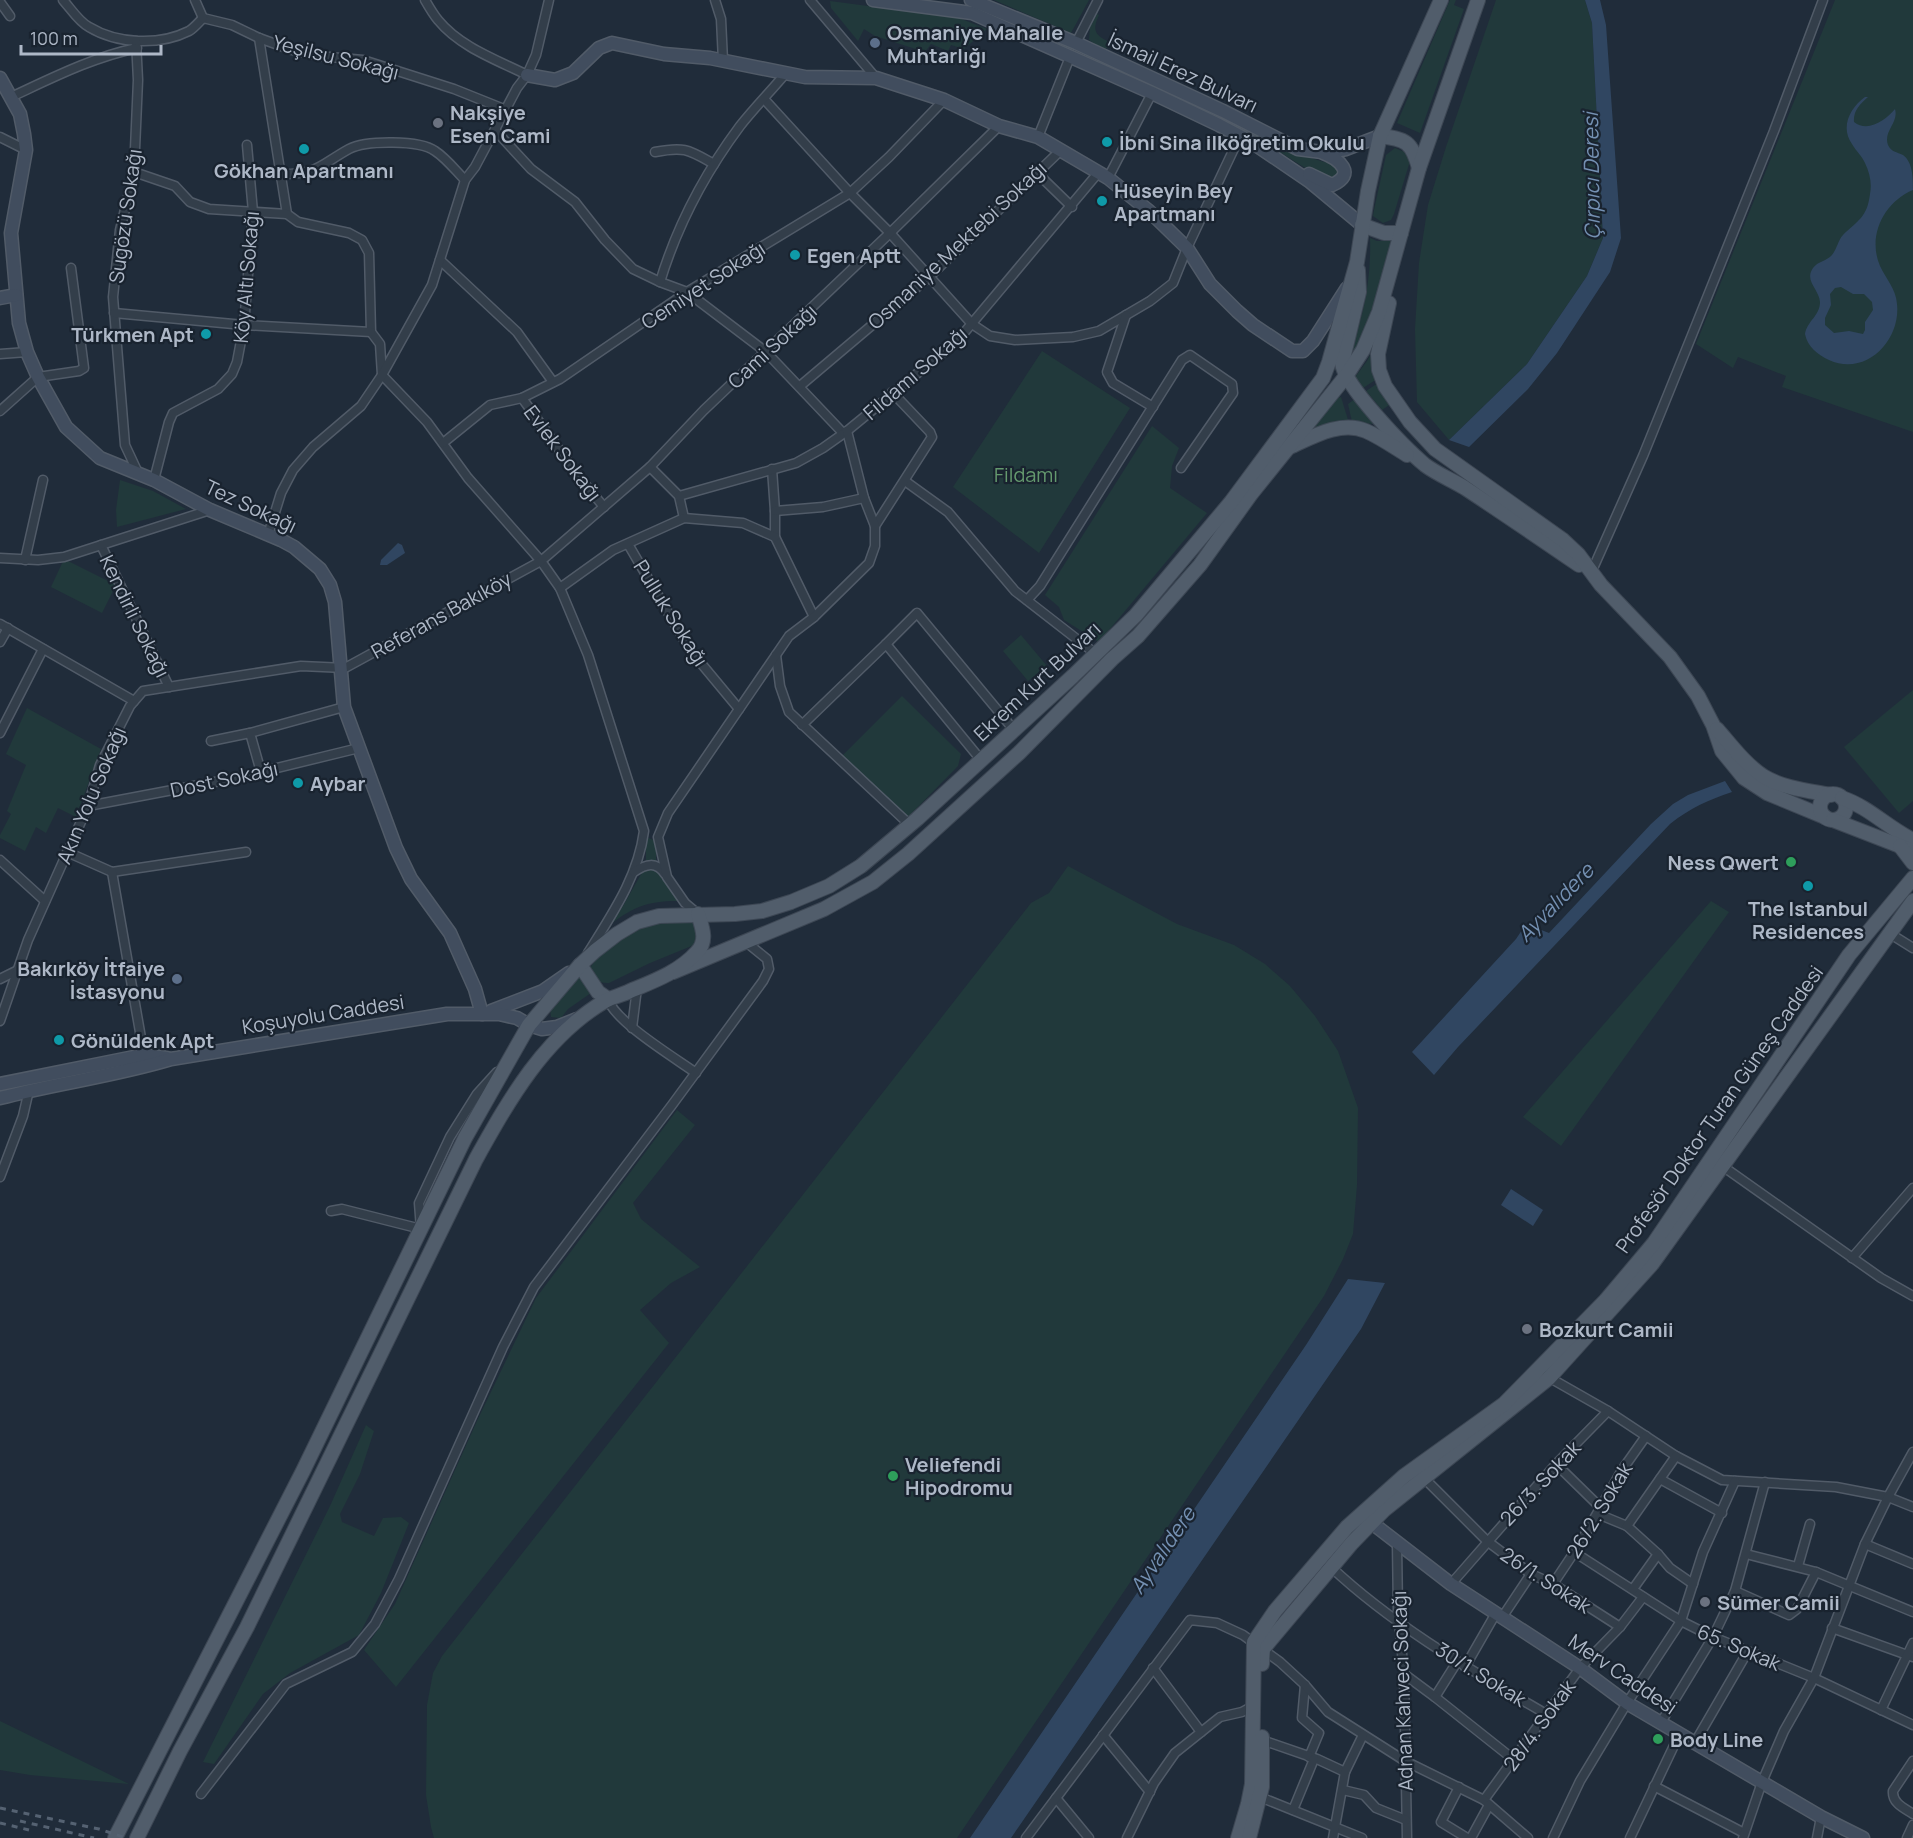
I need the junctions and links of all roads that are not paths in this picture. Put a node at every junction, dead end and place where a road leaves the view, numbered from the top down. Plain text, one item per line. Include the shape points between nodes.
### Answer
1 (63, 0) edge
2 (195, 0) edge
3 (425, 0) edge
4 (549, 0) edge
5 (715, 0) edge
6 (810, 0) edge
7 (873, 0) edge
8 (971, 0) edge
9 (1098, 0) edge
10 (1441, 0) edge
11 (1478, 0) edge
12 (1823, 0) edge
13 (0, 2) edge
14 (10, 16) dead end
15 (202, 18) junction
16 (259, 38) junction
17 (1076, 43) junction
18 (137, 44) junction
19 (1070, 57) junction
20 (723, 61) junction
21 (786, 74) junction
22 (527, 75) junction
23 (0, 78) edge
24 (876, 78) junction
25 (1152, 93) junction
26 (11, 97) junction
27 (764, 99) junction
28 (944, 100) junction
29 (504, 109) junction
30 (999, 126) junction
31 (495, 130) junction
32 (1038, 136) junction
33 (1240, 136) junction
34 (1380, 136) junction
35 (0, 137) edge
36 (247, 145) dead end
37 (26, 150) junction
38 (1060, 151) junction
39 (655, 152) dead end
40 (1322, 152) junction
41 (1270, 155) junction
42 (714, 164) junction
43 (1419, 168) junction
44 (134, 172) junction
45 (1036, 172) junction
46 (282, 174) junction
47 (1103, 176) junction
48 (465, 180) junction
49 (850, 193) junction
50 (1072, 207) junction
51 (254, 212) junction
52 (287, 214) junction
53 (1362, 225) junction
54 (890, 233) junction
55 (1401, 233) junction
56 (1187, 248) junction
57 (1394, 259) junction
58 (440, 260) junction
59 (1357, 262) junction
60 (71, 268) dead end
61 (929, 277) junction
62 (1352, 279) junction
63 (660, 282) junction
64 (687, 292) junction
65 (16, 295) junction
66 (0, 298) edge
67 (114, 313) junction
68 (1126, 315) junction
69 (972, 324) junction
70 (244, 325) junction
71 (371, 332) junction
72 (27, 352) junction
73 (766, 352) junction
74 (0, 354) edge
75 (382, 375) junction
76 (1346, 376) junction
77 (38, 377) junction
78 (553, 382) junction
79 (800, 386) junction
80 (892, 392) junction
81 (522, 398) junction
82 (1153, 407) junction
83 (1401, 410) junction
84 (0, 411) edge
85 (1384, 423) junction
86 (845, 432) junction
87 (443, 443) junction
88 (1288, 448) junction
89 (1426, 466) junction
90 (650, 467) junction
91 (1181, 468) dead end
92 (772, 469) junction
93 (139, 475) junction
94 (43, 480) dead end
95 (154, 480) junction
96 (905, 481) junction
97 (679, 496) junction
98 (864, 498) junction
99 (604, 507) junction
100 (210, 510) junction
101 (776, 511) junction
102 (684, 518) junction
103 (875, 526) junction
104 (268, 535) junction
105 (775, 537) junction
106 (628, 544) junction
107 (101, 545) junction
108 (0, 558) edge
109 (25, 560) junction
110 (541, 561) junction
111 (1591, 573) junction
112 (560, 588) junction
113 (1027, 600) junction
114 (814, 617) junction
115 (4, 626) edge
116 (0, 642) edge
117 (886, 644) junction
118 (43, 649) junction
119 (1096, 654) junction
120 (776, 655) junction
121 (340, 667) junction
122 (170, 687) junction
123 (134, 702) junction
124 (344, 707) junction
125 (739, 709) junction
126 (802, 725) junction
127 (1713, 725) junction
128 (1014, 730) junction
129 (0, 733) edge
130 (250, 734) junction
131 (211, 741) dead end
132 (359, 748) junction
133 (981, 760) junction
134 (261, 772) junction
135 (1837, 796) junction
136 (88, 806) junction
137 (1829, 819) junction
138 (910, 825) junction
139 (644, 831) junction
140 (658, 837) junction
141 (1896, 837) junction
142 (1913, 837) edge
143 (1913, 850) edge
144 (67, 852) junction
145 (246, 852) dead end
146 (0, 860) edge
147 (1913, 863) edge
148 (112, 872) junction
149 (634, 872) junction
150 (667, 877) junction
151 (1913, 878) edge
152 (1913, 901) edge
153 (45, 902) junction
154 (698, 914) junction
155 (1889, 933) junction
156 (746, 942) junction
157 (1913, 948) edge
158 (580, 965) junction
159 (18, 970) junction
160 (673, 972) junction
161 (0, 979) edge
162 (637, 988) junction
163 (608, 999) junction
164 (482, 1014) junction
165 (1, 1015) edge
166 (582, 1017) junction
167 (529, 1025) junction
168 (632, 1028) junction
169 (144, 1055) junction
170 (171, 1059) junction
171 (696, 1073) junction
172 (0, 1084) edge
173 (29, 1090) junction
174 (0, 1098) edge
175 (1721, 1165) junction
176 (0, 1177) edge
177 (1913, 1188) edge
178 (331, 1211) dead end
179 (420, 1229) junction
180 (1852, 1258) junction
181 (1913, 1296) edge
182 (1536, 1370) junction
183 (1549, 1378) junction
184 (1608, 1411) junction
185 (1646, 1436) junction
186 (1913, 1452) edge
187 (1676, 1456) junction
188 (1556, 1464) junction
189 (1424, 1478) junction
190 (1660, 1479) junction
191 (1736, 1481) junction
192 (1765, 1482) junction
193 (1887, 1497) junction
194 (1913, 1507) edge
195 (1600, 1511) junction
196 (1722, 1513) junction
197 (1359, 1517) junction
198 (1372, 1523) junction
199 (1810, 1524) dead end
200 (1627, 1526) junction
201 (1487, 1541) junction
202 (1397, 1544) junction
203 (1865, 1544) junction
204 (1574, 1552) junction
205 (1658, 1554) junction
206 (1746, 1554) junction
207 (1913, 1564) edge
208 (1798, 1566) junction
209 (1331, 1567) junction
210 (1816, 1572) junction
211 (1530, 1574) junction
212 (1451, 1584) junction
213 (1553, 1584) junction
214 (1693, 1584) junction
215 (1848, 1585) junction
216 (1633, 1588) junction
217 (1735, 1592) junction
218 (1643, 1597) junction
219 (1913, 1612) edge
220 (1500, 1615) junction
221 (1398, 1621) junction
222 (1681, 1621) junction
223 (1620, 1627) junction
224 (1832, 1628) junction
225 (1713, 1637) junction
226 (1913, 1643) edge
227 (1258, 1646) junction
228 (1748, 1651) junction
229 (1910, 1656) edge
230 (1461, 1664) junction
231 (1153, 1668) junction
232 (1580, 1668) junction
233 (1404, 1674) junction
234 (1814, 1678) junction
235 (1305, 1685) junction
236 (1435, 1697) junction
237 (1627, 1703) junction
238 (1253, 1706) junction
239 (1881, 1710) junction
240 (1546, 1714) junction
241 (1660, 1724) junction
242 (1913, 1725) edge
243 (1201, 1732) junction
244 (1103, 1735) junction
245 (1363, 1735) junction
246 (1679, 1735) junction
247 (1262, 1740) junction
248 (1694, 1744) junction
249 (1311, 1758) junction
250 (1513, 1759) junction
251 (1405, 1761) junction
252 (1913, 1761) edge
253 (1345, 1772) junction
254 (1761, 1782) junction
255 (1654, 1786) junction
256 (1459, 1787) junction
257 (1343, 1790) junction
258 (1150, 1792) junction
259 (201, 1794) dead end
260 (1260, 1797) junction
261 (1056, 1798) junction
262 (1486, 1803) junction
263 (1293, 1810) junction
264 (1913, 1814) edge
265 (1821, 1817) junction
266 (1406, 1820) junction
267 (1913, 1826) edge
268 (1335, 1827) junction
269 (1520, 1834) edge
270 (1743, 1836) edge
271 (115, 1838) edge
272 (137, 1838) edge
273 (1026, 1838) edge
274 (1089, 1838) edge
275 (1127, 1838) edge
276 (1238, 1838) edge
277 (1249, 1838) edge
278 (1333, 1838) edge
279 (1362, 1838) edge
280 (1407, 1838) edge
281 (1469, 1838) edge
282 (1528, 1838) edge
283 (1553, 1838) edge
284 (1630, 1838) edge
285 (1817, 1838) edge
286 (1863, 1838) edge
287 (1907, 1838) edge

1 - 18 street via 86,26 108,38
2 - 15 street
3 - 22 street via 438,21 454,36
4 - 22 street via 536,55
5 - 20 street via 721,19
6 - 24 street
7 - 19 street, İsmail Erez Bulvarı via 972,13
8 - 17 street, İsmail Erez Bulvarı
9 - 17 street
10 - 34 main road
11 - 43 main road
12 - 111 street via 1688,346
13 - 14 street
15 - 16 street, Yeşilsu Sokağı via 232,25
15 - 18 street via 191,30
16 - 29 street, Yeşilsu Sokağı via 319,56 363,60
16 - 46 street
17 - 19 street
17 - 40 street, İsmail Erez Bulvarı via 1298,149
18 - 26 street
18 - 44 street, Sugözü Sokağı
19 - 25 street, İsmail Erez Bulvarı
19 - 32 street
20 - 21 street
20 - 22 street via 612,43 599,48 573,73 555,80
21 - 24 street
21 - 27 street
22 - 29 street
23 - 26 street, Tez Sokağı
24 - 28 street
25 - 33 street, İsmail Erez Bulvarı
25 - 47 street, Fildamı Sokağı
26 - 37 street, Tez Sokağı via 21,114
27 - 42 street
27 - 49 street
28 - 30 street
28 - 49 street, Cemiyet Sokağı
29 - 31 street
30 - 32 street
30 - 54 street, Cami Sokağı
31 - 48 street
31 - 63 street via 531,169 575,202 633,268
32 - 38 street
33 - 41 street, İsmail Erez Bulvarı
33 - 56 street
34 - 40 street, İsmail Erez Bulvarı via 1346,149
34 - 43 main road via 1405,141 1416,154
34 - 53 main road
35 - 37 street
36 - 51 street, Köy Altı Sokağı
37 - 65 street, Tez Sokağı via 11,233
38 - 45 street, Osmaniye Mektebi Sokağı
38 - 47 street
39 - 42 street via 688,149
40 - 41 street via 1343,164 1342,178 1332,185
41 - 53 street
42 - 63 street via 670,248
43 - 55 main road
44 - 51 street via 175,186 190,202 209,209
44 - 67 street, Sugözü Sokağı via 120,230
45 - 50 street
45 - 61 street, Osmaniye Mektebi Sokağı
46 - 48 street via 316,170 364,143 413,144 434,150
46 - 52 street
47 - 50 street, Fildamı Sokağı
47 - 56 street via 1149,211
48 - 58 street
49 - 54 street
49 - 64 street, Cemiyet Sokağı
50 - 69 street, Fildamı Sokağı
51 - 52 street
51 - 70 street, Köy Altı Sokağı
52 - 71 street via 298,222 350,233 362,240 369,253
53 - 55 main road via 1384,233
53 - 59 main road
54 - 61 street
54 - 73 street, Cami Sokağı
55 - 57 main road
56 - 62 street via 1220,295 1253,325 1292,351 1304,351 1313,341
56 - 68 street via 1173,283
57 - 76 main road, Ekrem Kurt Bulvarı via 1379,312 1363,350
57 - 83 main road via 1390,301 1378,354 1381,378
58 - 75 street via 432,285
58 - 78 street via 517,332
59 - 62 main road, Ekrem Kurt Bulvarı
59 - 76 main road via 1356,314 1342,358
60 - 77 street via 84,368
61 - 69 street
61 - 79 street, Osmaniye Mektebi Sokağı
62 - 119 main road, Ekrem Kurt Bulvarı via 1320,383 1231,502 1136,615
63 - 64 street
64 - 73 street
64 - 78 street, Cemiyet Sokağı
65 - 66 street
65 - 72 street, Tez Sokağı
67 - 70 street
67 - 93 street, Sugözü Sokağı via 125,445
68 - 69 street via 1099,330 1044,339 990,336
68 - 82 street via 1107,372 1113,383
69 - 80 street, Fildamı Sokağı via 940,356
70 - 71 street
70 - 95 street, Köy Altı Sokağı via 232,374 218,390 173,413
71 - 75 street via 381,344
72 - 74 street
72 - 77 street, Tez Sokağı
73 - 79 street
73 - 90 street, Cami Sokağı
75 - 87 street
75 - 104 street via 362,406 293,470
76 - 85 main road
76 - 88 main road, Ekrem Kurt Bulvarı
77 - 84 street
77 - 93 street, Tez Sokağı via 66,427 100,458
78 - 81 street, Cemiyet Sokağı
79 - 86 street
80 - 86 street, Fildamı Sokağı
80 - 96 street via 932,437
81 - 87 street, Cemiyet Sokağı via 490,405
81 - 99 street, Evlek Sokağı
82 - 91 street via 1182,360 1190,355 1232,384 1233,393
82 - 113 street via 1040,586
83 - 85 main road via 1393,410
83 - 111 main road via 1435,449 1563,540
85 - 89 main road
86 - 92 street, Fildamı Sokağı via 796,463
86 - 98 street
87 - 110 street via 468,478
88 - 89 main road via 1329,430 1351,428 1365,430
88 - 156 main road, Ekrem Kurt Bulvarı via 1162,610 958,809 873,882 825,909
89 - 111 main road
90 - 97 street
90 - 99 street, Cami Sokağı
92 - 97 street, Fildamı Sokağı
92 - 101 street
93 - 95 street, Tez Sokağı
94 - 109 street
95 - 100 street, Tez Sokağı
96 - 103 street
96 - 113 street via 948,512
97 - 102 street
98 - 101 street
98 - 103 street
99 - 110 street, Cami Sokağı
100 - 104 street, Tez Sokağı
100 - 107 street
101 - 105 street
102 - 105 street via 743,523
102 - 106 street
103 - 114 street via 875,546 869,564
104 - 121 street, Tez Sokağı via 294,547 320,569 330,585
105 - 114 street
106 - 112 street via 613,550
106 - 125 street, Pulluk Sokağı via 690,650
107 - 109 street via 64,557
107 - 122 street, Kendirli Sokağı
108 - 109 street
110 - 112 street
110 - 121 street, Referans Bakıköy via 345,668
111 - 127 main road via 1670,657
112 - 139 street via 588,654
113 - 119 street
114 - 120 street via 789,636
115 - 116 street
115 - 118 street
117 - 126 street
117 - 128 street via 917,613
117 - 133 street
118 - 123 street
118 - 129 street
119 - 128 main road, Ekrem Kurt Bulvarı
120 - 125 street
120 - 126 street via 789,712
121 - 122 street via 301,666
121 - 124 street, Tez Sokağı
122 - 123 street via 144,691
123 - 136 street, Akın Yolu Sokağı via 100,765
124 - 130 street
124 - 132 street, Tez Sokağı
125 - 140 street via 668,813
126 - 138 street
127 - 135 main road via 1763,776
127 - 137 main road via 1722,752 1744,778 1767,794
128 - 133 main road, Ekrem Kurt Bulvarı
130 - 131 street
130 - 134 street
132 - 134 street, Dost Sokağı
132 - 164 street, Tez Sokağı via 396,848 411,879 450,933
133 - 138 main road, Ekrem Kurt Bulvarı
134 - 136 street, Dost Sokağı
135 - 137 main road via 1846,810 1841,818
135 - 137 main road via 1824,798 1820,806
135 - 141 main road via 1868,810
136 - 144 street, Akın Yolu Sokağı
137 - 141 main road
138 - 154 main road, Ekrem Kurt Bulvarı via 861,866 801,898 762,911
139 - 140 street
139 - 149 street via 642,852
140 - 150 street
141 - 142 main road
141 - 143 main road
141 - 147 main road
144 - 148 street
144 - 153 street, Akın Yolu Sokağı
145 - 148 street
146 - 153 street
148 - 169 street
149 - 150 street via 652,864
149 - 158 street
150 - 154 street
151 - 182 main road, Profesör Doktor Turan Güneş Caddesi via 1849,955 1654,1243 1606,1300
152 - 155 main road, Profesör Doktor Turan Güneş Caddesi
153 - 159 street, Akın Yolu Sokağı
154 - 158 main road, Ekrem Kurt Bulvarı via 659,916 638,922
154 - 160 main road via 704,936 702,945
155 - 157 street
155 - 175 main road, Profesör Doktor Turan Güneş Caddesi
156 - 160 main road, Ekrem Kurt Bulvarı
156 - 171 street via 767,959 769,969
158 - 163 main road via 598,992
158 - 164 street via 543,991
158 - 167 main road, Ekrem Kurt Bulvarı
159 - 161 street
159 - 165 street, Akın Yolu Sokağı
160 - 162 main road
162 - 163 main road
162 - 168 street
163 - 166 main road
163 - 168 street via 610,1007
164 - 167 street via 517,1018
164 - 170 street, Koşuyolu Caddesi via 447,1014
166 - 167 street via 557,1027 542,1029
166 - 272 main road via 540,1059 504,1109 476,1159 247,1627
167 - 179 main road, Ekrem Kurt Bulvarı via 465,1138
168 - 171 street
169 - 170 street, Koşuyolu Caddesi
169 - 172 street, Koşuyolu Caddesi
170 - 173 street, Koşuyolu Caddesi via 135,1070
171 - 259 street via 534,1287 375,1624 352,1652 286,1684
173 - 174 street, Koşuyolu Caddesi
173 - 176 street
175 - 180 street
175 - 183 main road, Profesör Doktor Turan Güneş Caddesi via 1652,1264
177 - 180 street
178 - 179 street via 342,1209
179 - 271 main road, Ekrem Kurt Bulvarı via 276,1524
180 - 181 street
182 - 183 street
182 - 197 main road, Profesör Doktor Turan Güneş Caddesi via 1504,1404 1404,1476
183 - 184 street
183 - 189 main road, Profesör Doktor Turan Güneş Caddesi
184 - 185 street
184 - 188 street, 26/3. Sokak
185 - 187 street
185 - 195 street, 26/2. Sokak
186 - 193 street
187 - 190 street
187 - 191 street via 1722,1480
188 - 195 street
188 - 201 street, 26/3. Sokak
189 - 198 main road, Profesör Doktor Turan Güneş Caddesi
189 - 201 street, 26/1. Sokak
190 - 196 street
190 - 200 street
191 - 192 street
191 - 196 street
192 - 193 street via 1836,1487
192 - 206 street
193 - 194 street
193 - 203 street
195 - 200 street
195 - 204 street, 26/2. Sokak
196 - 214 street
197 - 198 street, Merv Caddesi
197 - 227 main road, Profesör Doktor Turan Güneş Caddesi via 1275,1611
198 - 202 street, Merv Caddesi
198 - 209 main road, Profesör Doktor Turan Güneş Caddesi
199 - 208 street
200 - 205 street
201 - 211 street, 26/1. Sokak
201 - 212 street, 26/3. Sokak
202 - 212 street, Merv Caddesi
202 - 221 street, Adnan Kahveci Sokağı
203 - 207 street
203 - 215 street
204 - 213 street, 26/2. Sokak
204 - 216 street, 65. Sokak
205 - 214 street
205 - 216 street
206 - 208 street
206 - 217 street
208 - 210 street
209 - 221 street, 30/1. Sokak
209 - 227 main road, Profesör Doktor Turan Güneş Caddesi
210 - 215 street
210 - 217 street via 1790,1615
211 - 213 street, 26/1. Sokak
211 - 220 street
212 - 220 street, Merv Caddesi
213 - 223 street, 26/1. Sokak
214 - 222 street
215 - 219 street
215 - 224 street
216 - 218 street, 65. Sokak
217 - 225 street
218 - 222 street, 65. Sokak
218 - 223 street, 28/4. Sokak
220 - 230 street
220 - 232 street, Merv Caddesi
221 - 230 street, 30/1. Sokak
221 - 233 street, Adnan Kahveci Sokağı
222 - 225 street, 65. Sokak
222 - 237 street
223 - 232 street, 28/4. Sokak
224 - 229 street
224 - 234 street
225 - 228 street, 65. Sokak
225 - 241 street
226 - 229 street
227 - 231 street via 1218,1623 1190,1620
227 - 235 street
227 - 238 main road
227 - 247 main road
228 - 234 street, 65. Sokak
228 - 248 street
229 - 239 street
230 - 236 street
230 - 240 street, 30/1. Sokak
231 - 243 street
231 - 244 street
232 - 237 street, Merv Caddesi
232 - 240 street, 28/4. Sokak
233 - 236 street
233 - 251 street, Adnan Kahveci Sokağı
234 - 239 street, 65. Sokak
234 - 254 street
235 - 245 street via 1328,1712
235 - 249 street via 1302,1718 1319,1733
236 - 250 street
237 - 241 street, Merv Caddesi
237 - 283 street via 1580,1781
238 - 243 street via 1220,1717
238 - 276 main road via 1252,1784
239 - 242 street, 65. Sokak
240 - 250 street, 28/4. Sokak
241 - 246 street, Merv Caddesi
243 - 258 street via 1175,1753
244 - 258 street
244 - 261 street
245 - 251 street
245 - 253 street
246 - 248 street, Merv Caddesi
246 - 255 street
247 - 249 street
247 - 260 main road
248 - 254 street, Merv Caddesi
249 - 253 street
249 - 263 street
250 - 262 street, 28/4. Sokak
251 - 256 street
251 - 266 street, Adnan Kahveci Sokağı
252 - 264 street via 1893,1791 1894,1801
253 - 257 street
254 - 265 street, Merv Caddesi
254 - 270 street
255 - 270 street
255 - 284 street
256 - 262 street
256 - 281 street via 1441,1822
257 - 266 street via 1360,1793 1376,1808
257 - 268 street
258 - 275 street
260 - 263 street
260 - 277 main road
261 - 273 street
261 - 274 street
262 - 269 street
262 - 281 street, 28/4. Sokak
263 - 268 street
265 - 285 street
265 - 286 street, Merv Caddesi
266 - 280 street, Adnan Kahveci Sokağı
267 - 287 street
268 - 278 street
268 - 279 street
269 - 282 street

